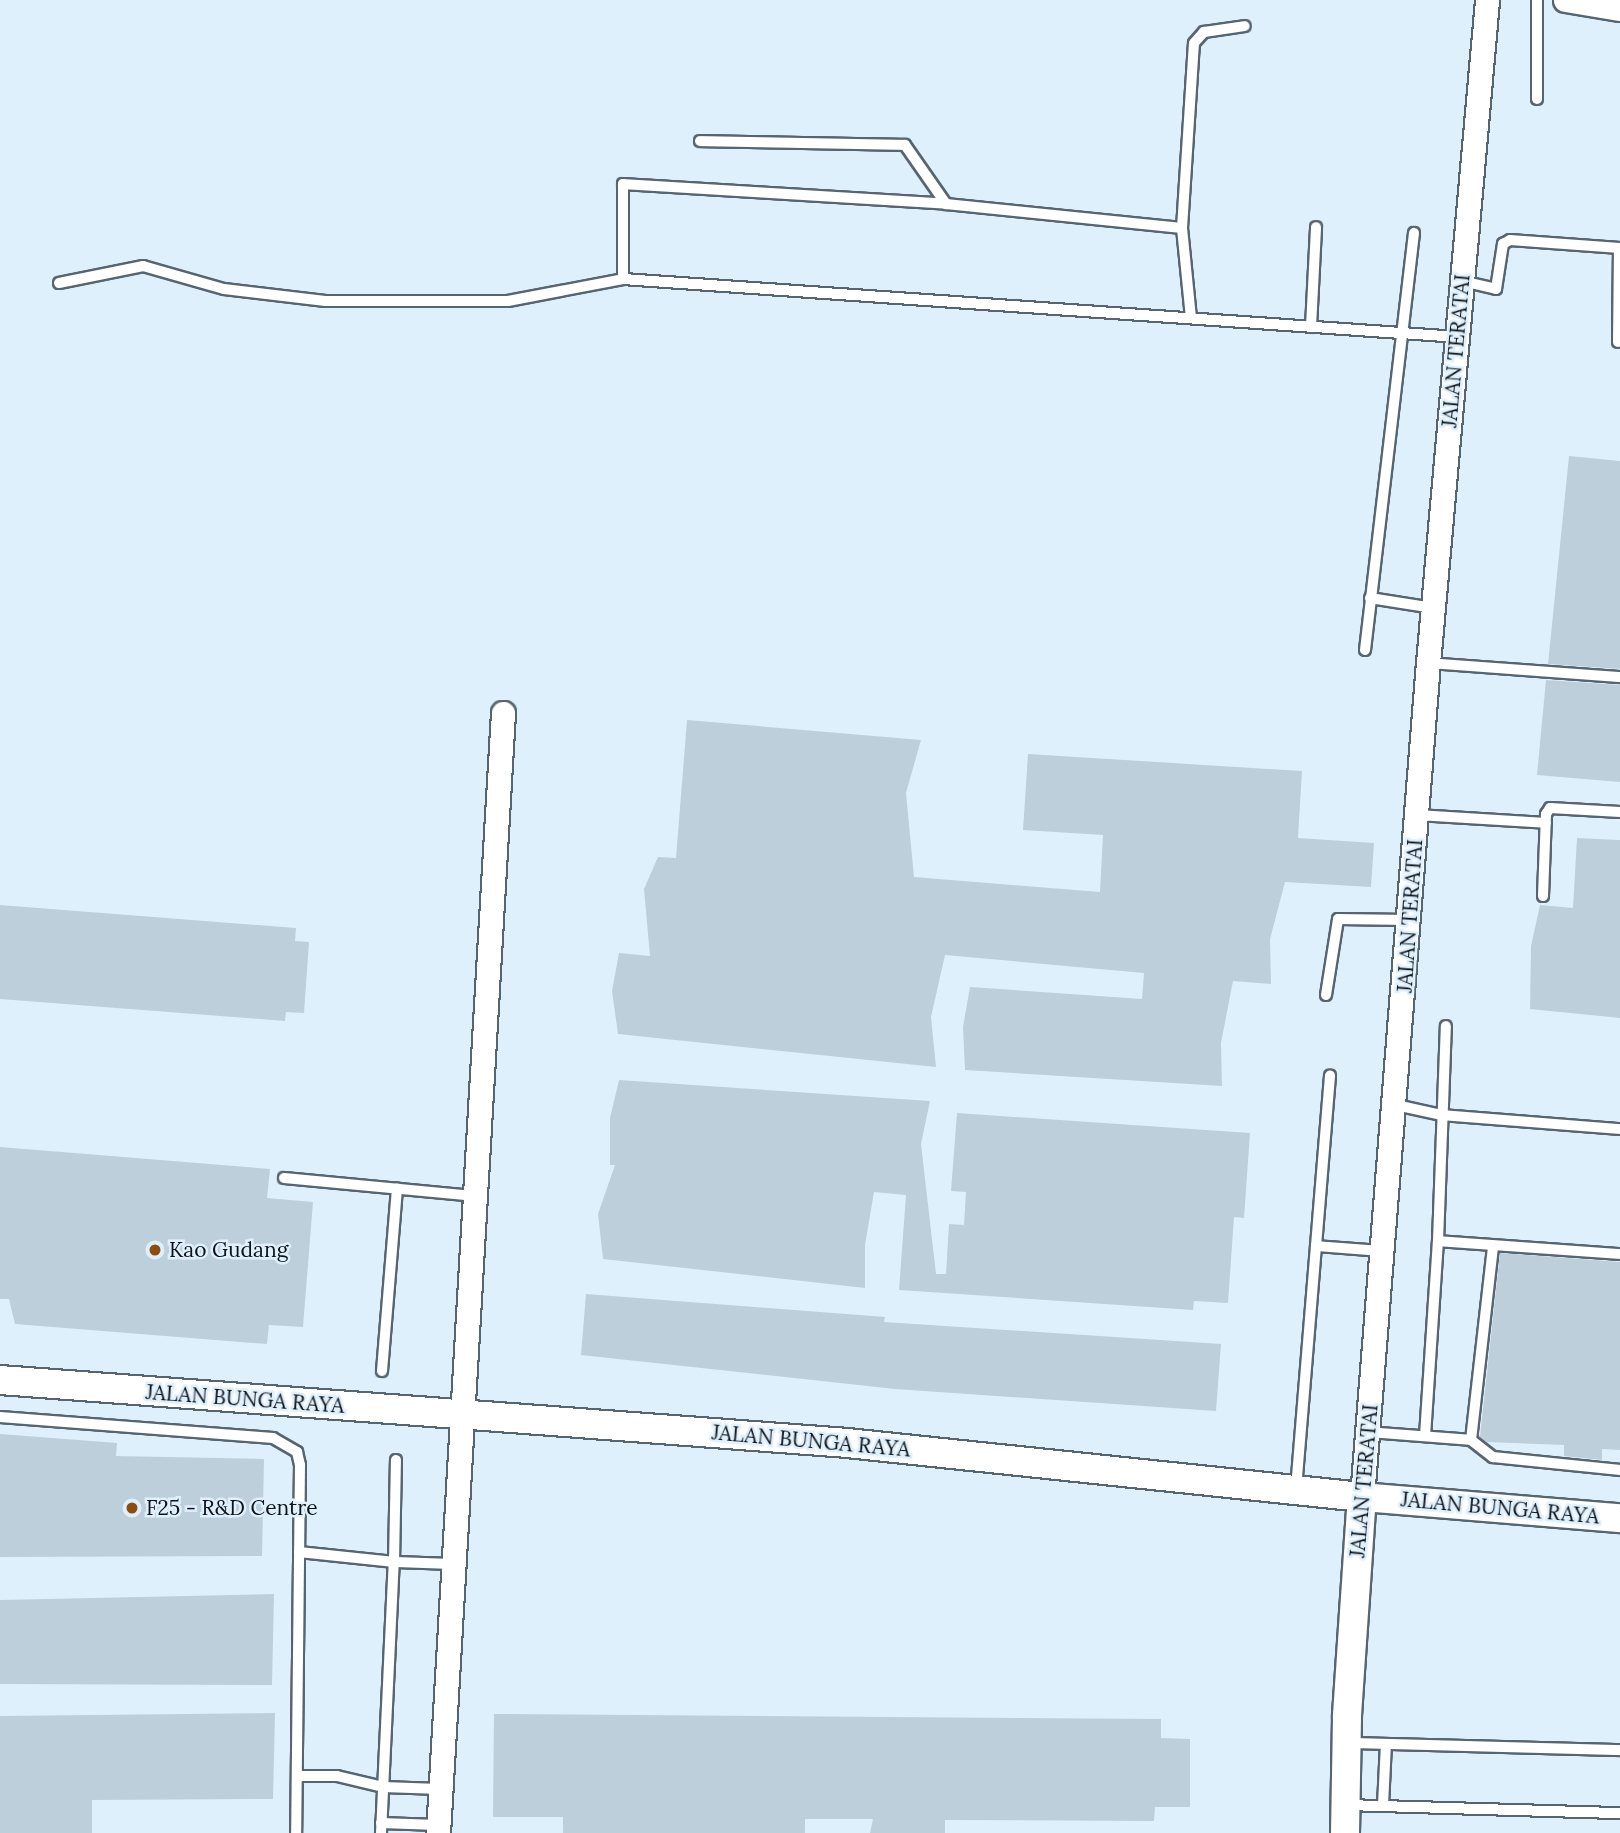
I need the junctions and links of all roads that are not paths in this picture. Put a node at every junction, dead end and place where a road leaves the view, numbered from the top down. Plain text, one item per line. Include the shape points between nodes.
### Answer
1 (1487, 0) edge
2 (1537, 0) edge
3 (1565, 0) edge
4 (1620, 9) edge
5 (1245, 26) dead end
6 (1537, 99) dead end
7 (700, 141) dead end
8 (946, 204) junction
9 (1316, 227) dead end
10 (1182, 228) junction
11 (1414, 233) dead end
12 (1619, 248) edge
13 (623, 279) junction
14 (1462, 281) junction
15 (59, 283) dead end
16 (1191, 318) junction
17 (1311, 327) junction
18 (1401, 334) junction
19 (1458, 337) junction
20 (1618, 342) dead end
21 (1370, 598) junction
22 (1433, 608) junction
23 (1365, 650) dead end
24 (1428, 663) junction
25 (1620, 677) edge
26 (503, 713) dead end
27 (1620, 812) edge
28 (1417, 815) junction
29 (1545, 823) junction
30 (1544, 896) dead end
31 (1409, 920) junction
32 (1326, 995) dead end
33 (1446, 1026) dead end
34 (1330, 1076) dead end
35 (1396, 1105) junction
36 (1441, 1115) junction
37 (1620, 1129) edge
38 (284, 1178) dead end
39 (397, 1189) junction
40 (476, 1196) junction
41 (1438, 1241) junction
42 (1493, 1245) junction
43 (1316, 1246) junction
44 (1383, 1251) junction
45 (1620, 1254) edge
46 (382, 1371) dead end
47 (0, 1380) edge
48 (463, 1416) junction
49 (0, 1417) edge
50 (1368, 1432) junction
51 (1425, 1436) junction
52 (1471, 1440) junction
53 (396, 1460) dead end
54 (1620, 1470) edge
55 (1296, 1489) junction
56 (1362, 1497) junction
57 (1620, 1518) edge
58 (299, 1552) junction
59 (394, 1562) junction
60 (454, 1564) junction
61 (1346, 1743) junction
62 (1385, 1744) junction
63 (1620, 1749) edge
64 (297, 1776) junction
65 (383, 1787) junction
66 (440, 1789) junction
67 (1345, 1805) junction
68 (1383, 1805) junction
69 (1620, 1813) edge
70 (381, 1828) edge
71 (438, 1829) edge
72 (296, 1833) edge
73 (1345, 1833) edge

1 - 14 street, JALAN TERATAI
2 - 6 lane
3 - 4 street
5 - 10 lane via 1204,32 1195,43
7 - 8 lane via 905,145
8 - 10 lane
8 - 13 lane via 623,184
9 - 17 lane
10 - 16 lane
11 - 18 lane
12 - 14 lane via 1510,240 1503,244 1496,289
12 - 20 lane
13 - 15 lane via 509,301 325,301 224,289 143,265
13 - 16 lane
14 - 19 street, JALAN TERATAI
16 - 17 lane
17 - 18 lane
18 - 19 lane
18 - 21 lane
19 - 22 street, JALAN TERATAI
21 - 22 lane
21 - 23 lane
22 - 24 street, JALAN TERATAI
24 - 25 lane
24 - 28 street, JALAN TERATAI
26 - 40 street
27 - 29 lane via 1552,807
28 - 29 lane
28 - 31 street, JALAN TERATAI
29 - 30 lane
31 - 32 lane via 1338,919
31 - 35 street, JALAN TERATAI
33 - 36 lane
34 - 43 lane
35 - 36 lane
35 - 44 street, JALAN TERATAI
36 - 37 lane
36 - 41 lane
38 - 39 lane
39 - 40 lane
39 - 46 lane
40 - 48 street
41 - 42 lane
41 - 51 lane
42 - 45 lane
42 - 52 lane
43 - 44 lane
43 - 55 lane
44 - 50 street, JALAN TERATAI
47 - 48 street, JALAN BUNGA RAYA
48 - 55 street, JALAN BUNGA RAYA via 848,1443
48 - 60 street
49 - 58 lane via 273,1438 287,1444 297,1452 300,1465
50 - 51 lane
50 - 56 street, JALAN TERATAI
51 - 52 lane
52 - 54 lane via 1493,1457
53 - 59 lane
55 - 56 street, JALAN BUNGA RAYA
56 - 57 street, JALAN BUNGA RAYA
56 - 61 street, JALAN TERATAI
58 - 59 lane
58 - 64 lane
59 - 60 lane
59 - 65 lane
60 - 66 street
61 - 62 lane
61 - 67 street, JALAN TERATAI
62 - 63 lane
62 - 68 lane
64 - 65 lane via 337,1776
64 - 72 lane
65 - 66 lane
65 - 70 lane
66 - 71 street
67 - 68 lane
67 - 73 street, JALAN TERATAI
68 - 69 lane
70 - 71 lane

